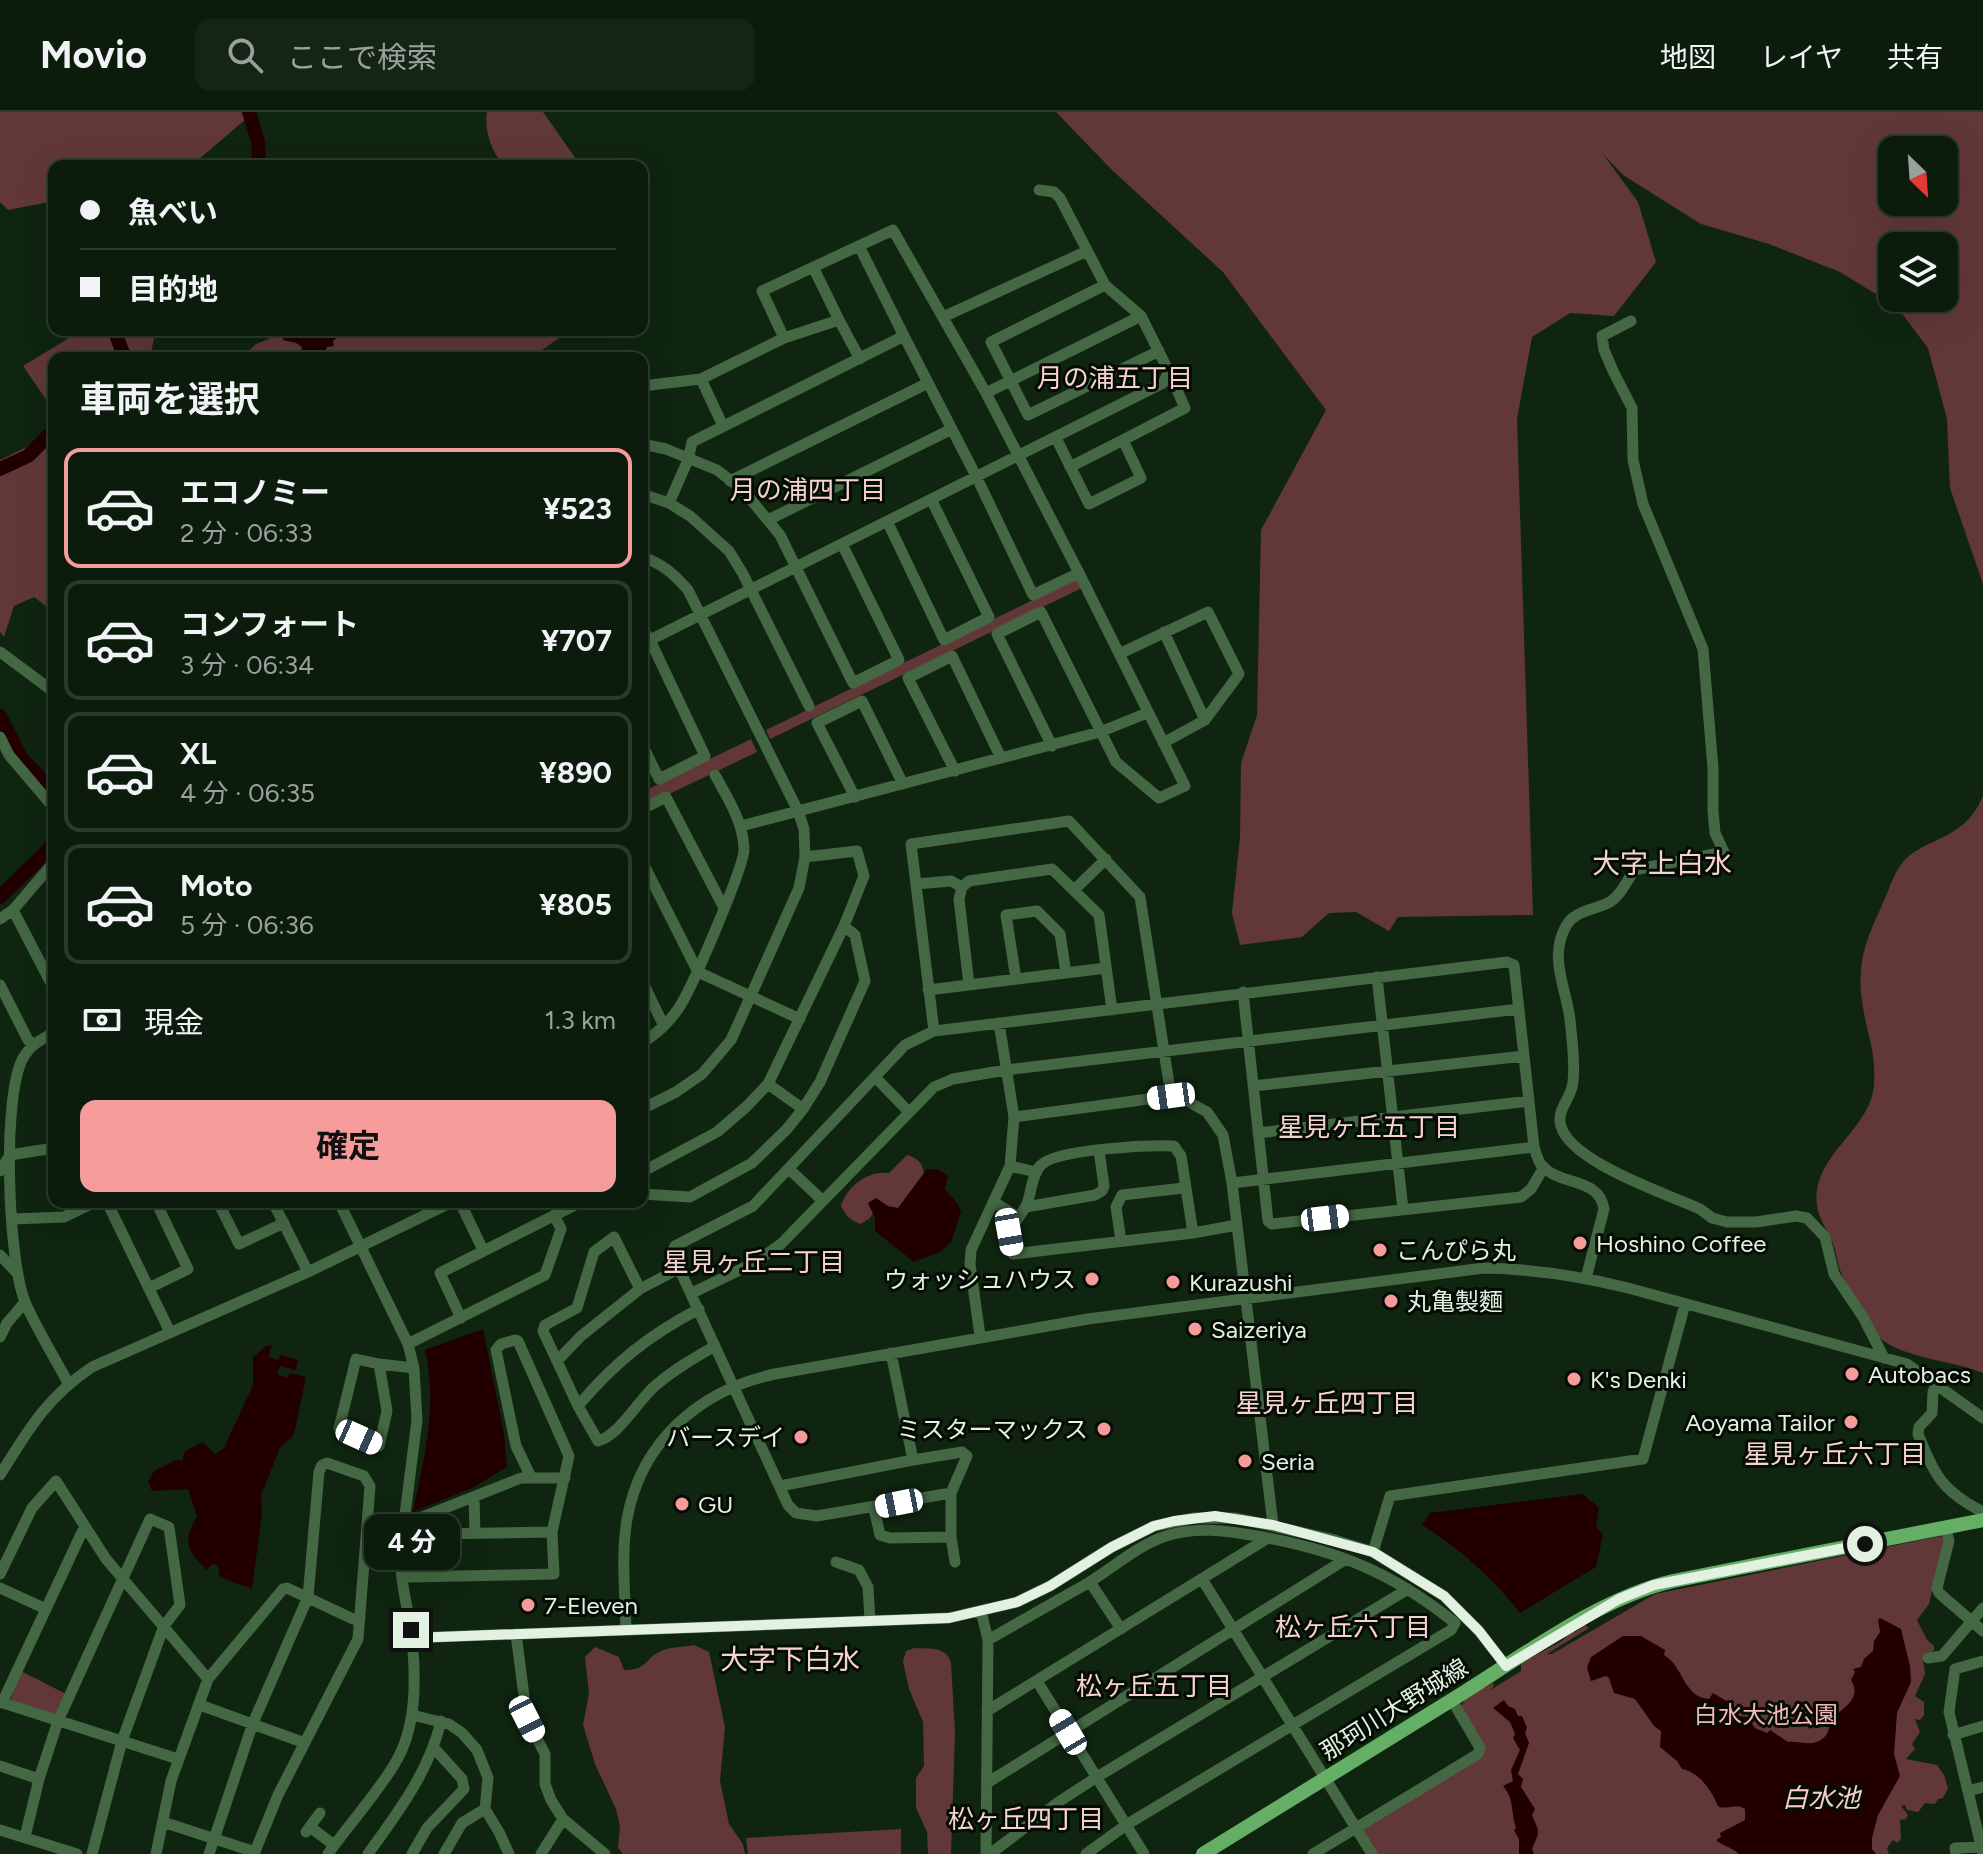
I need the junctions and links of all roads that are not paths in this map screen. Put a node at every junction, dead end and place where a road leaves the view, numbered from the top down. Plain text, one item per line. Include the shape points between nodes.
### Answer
1 (1039, 190) dead end
2 (859, 246) junction
3 (1087, 251) junction
4 (813, 267) junction
5 (1105, 285) junction
6 (1141, 316) junction
7 (943, 317) junction
8 (839, 320) junction
9 (1631, 321) dead end
10 (904, 336) junction
11 (784, 338) junction
12 (1159, 351) junction
13 (860, 359) junction
14 (1168, 378) junction
15 (701, 379) junction
16 (1010, 381) junction
17 (928, 383) junction
18 (648, 385) edge
19 (986, 393) junction
20 (723, 426) junction
21 (952, 429) junction
22 (1056, 438) junction
23 (1123, 440) junction
24 (648, 445) edge
25 (1019, 456) junction
26 (688, 460) junction
27 (1070, 467) junction
28 (977, 478) junction
29 (730, 481) junction
30 (648, 496) edge
31 (932, 501) junction
32 (669, 503) junction
33 (768, 520) junction
34 (888, 523) junction
35 (843, 546) junction
36 (648, 559) edge
37 (797, 568) junction
38 (1079, 573) junction
39 (751, 591) junction
40 (702, 615) junction
41 (1164, 632) junction
42 (648, 637) edge
43 (650, 640) junction
44 (0, 652) edge
45 (1119, 654) junction
46 (48, 688) edge
47 (809, 706) dead end
48 (1147, 713) junction
49 (1205, 720) junction
50 (1100, 732) junction
51 (0, 737) edge
52 (1163, 743) junction
53 (1052, 746) junction
54 (648, 756) edge
55 (1001, 758) junction
56 (955, 771) junction
57 (715, 775) dead end
58 (903, 784) junction
59 (855, 797) junction
60 (48, 801) edge
61 (648, 806) edge
62 (798, 811) junction
63 (741, 826) junction
64 (805, 857) junction
65 (1106, 859) junction
66 (48, 869) edge
67 (648, 873) edge
68 (916, 884) junction
69 (962, 887) junction
70 (1075, 889) junction
71 (723, 906) junction
72 (13, 910) junction
73 (0, 919) edge
74 (844, 926) junction
75 (1106, 968) junction
76 (698, 972) junction
77 (1066, 973) junction
78 (48, 977) edge
79 (1377, 977) junction
80 (1016, 979) junction
81 (0, 985) edge
82 (969, 985) junction
83 (928, 990) junction
84 (1243, 992) junction
85 (648, 993) edge
86 (750, 995) junction
87 (1158, 1002) junction
88 (1519, 1009) junction
89 (1112, 1010) junction
90 (800, 1019) junction
91 (999, 1023) junction
92 (1383, 1025) junction
93 (664, 1026) junction
94 (934, 1031) junction
95 (48, 1036) edge
96 (648, 1038) edge
97 (1247, 1041) junction
98 (34, 1044) junction
99 (1164, 1050) junction
100 (1524, 1056) junction
101 (1006, 1070) junction
102 (1388, 1071) junction
103 (875, 1077) junction
104 (768, 1084) junction
105 (1253, 1086) junction
106 (1171, 1096) junction
107 (1529, 1101) junction
108 (648, 1106) edge
109 (803, 1109) junction
110 (909, 1112) junction
111 (1014, 1117) junction
112 (1393, 1117) junction
113 (6, 1127) edge
114 (1258, 1133) junction
115 (1534, 1147) junction
116 (48, 1149) edge
117 (1099, 1150) junction
118 (10, 1155) junction
119 (1398, 1163) junction
120 (1010, 1166) junction
121 (1544, 1167) junction
122 (648, 1169) edge
123 (789, 1169) junction
124 (0, 1171) edge
125 (1036, 1172) junction
126 (1263, 1179) junction
127 (1232, 1183) junction
128 (1184, 1188) junction
129 (648, 1194) edge
130 (823, 1201) junction
131 (995, 1203) junction
132 (1026, 1207) junction
133 (83, 1208) edge
134 (110, 1208) edge
135 (159, 1208) edge
136 (221, 1208) edge
137 (276, 1208) edge
138 (342, 1208) edge
139 (440, 1208) edge
140 (456, 1208) edge
141 (569, 1208) edge
142 (1403, 1209) junction
143 (554, 1215) junction
144 (1018, 1217) junction
145 (13, 1219) junction
146 (284, 1223) junction
147 (1237, 1225) junction
148 (1193, 1233) junction
149 (1121, 1241) junction
150 (361, 1247) junction
151 (483, 1250) junction
152 (0, 1255) edge
153 (680, 1268) junction
154 (308, 1272) junction
155 (17, 1273) junction
156 (1586, 1278) junction
157 (149, 1288) junction
158 (640, 1289) junction
159 (692, 1293) junction
160 (1245, 1298) junction
161 (25, 1302) junction
162 (1685, 1304) junction
163 (699, 1309) junction
164 (461, 1318) junction
165 (170, 1332) junction
166 (980, 1336) junction
167 (0, 1337) edge
168 (408, 1344) junction
169 (715, 1346) junction
170 (891, 1353) junction
171 (1884, 1358) junction
172 (557, 1361) junction
173 (379, 1364) junction
174 (414, 1368) junction
175 (68, 1383) junction
176 (1937, 1384) junction
177 (733, 1386) junction
178 (578, 1406) junction
179 (1983, 1418) edge
180 (5, 1456) edge
181 (913, 1460) junction
182 (0, 1475) edge
183 (531, 1477) junction
184 (565, 1478) junction
185 (780, 1486) junction
186 (951, 1493) junction
187 (474, 1497) junction
188 (874, 1508) junction
189 (1983, 1512) edge
190 (1983, 1520) edge
191 (402, 1525) junction
192 (1273, 1525) junction
193 (86, 1529) junction
194 (1946, 1529) junction
195 (552, 1532) junction
196 (475, 1533) junction
197 (951, 1537) junction
198 (1268, 1538) junction
199 (1373, 1552) junction
200 (1346, 1559) junction
201 (836, 1562) dead end
202 (955, 1562) dead end
203 (0, 1574) edge
204 (409, 1577) dead end
205 (431, 1577) junction
206 (122, 1579) junction
207 (1202, 1579) junction
208 (1090, 1582) junction
209 (0, 1588) edge
210 (1408, 1589) junction
211 (308, 1597) junction
212 (1983, 1608) edge
213 (46, 1609) junction
214 (981, 1611) junction
215 (360, 1619) junction
216 (870, 1620) junction
217 (1972, 1621) junction
218 (164, 1626) junction
219 (626, 1629) junction
220 (1121, 1629) junction
221 (1233, 1629) junction
222 (1983, 1631) edge
223 (516, 1634) junction
224 (412, 1638) junction
225 (988, 1640) junction
226 (1928, 1658) dead end
227 (1983, 1661) edge
228 (1506, 1666) junction
229 (1263, 1677) junction
230 (208, 1679) junction
231 (1037, 1681) junction
232 (1452, 1700) junction
233 (1, 1702) edge
234 (200, 1705) junction
235 (987, 1711) junction
236 (412, 1715) junction
237 (58, 1721) junction
238 (441, 1721) junction
239 (253, 1723) junction
240 (1292, 1725) junction
241 (1983, 1726) edge
242 (1068, 1732) junction
243 (1953, 1735) junction
244 (122, 1741) junction
245 (305, 1743) junction
246 (435, 1749) junction
247 (178, 1759) junction
248 (0, 1766) edge
249 (1097, 1777) junction
250 (1325, 1778) junction
251 (39, 1779) junction
252 (987, 1783) junction
253 (1983, 1787) edge
254 (1968, 1791) junction
255 (485, 1809) junction
256 (320, 1813) dead end
257 (563, 1819) junction
258 (163, 1822) junction
259 (1126, 1825) junction
260 (1355, 1828) junction
261 (0, 1830) edge
262 (25, 1837) junction
263 (214, 1838) junction
264 (331, 1850) edge
265 (1982, 1850) edge
266 (255, 1853) edge
267 (77, 1854) edge
268 (92, 1854) edge
269 (156, 1854) edge
270 (209, 1854) edge
271 (368, 1854) edge
272 (412, 1854) edge
273 (444, 1854) edge
274 (509, 1854) edge
275 (541, 1854) edge
276 (605, 1854) edge
277 (988, 1854) edge
278 (1086, 1854) edge
279 (1144, 1854) edge
280 (1203, 1854) edge
281 (1313, 1854) edge
282 (1372, 1854) edge
283 (1956, 1854) edge

1 - 3 street via 1060,198
2 - 4 street
2 - 7 street via 893,230
2 - 10 street
3 - 5 street
3 - 7 street
4 - 8 street
4 - 11 street via 762,291
5 - 6 street
5 - 16 street via 991,342
6 - 12 street
6 - 16 street
7 - 19 street
8 - 11 street
8 - 13 street
9 - 171 street via 1602,336 1604,350 1632,408 1633,460 1643,504 1703,649 1715,833 1724,852 1634,870 1616,897 1568,921 1559,959 1570,1018 1572,1087 1560,1125 1580,1149 1615,1174 1712,1218 1742,1223 1807,1218 1825,1237 1834,1274
10 - 13 street
10 - 17 street
11 - 15 street
12 - 14 street
12 - 16 street via 1028,415
13 - 20 street
14 - 22 street
14 - 23 street via 1185,408
15 - 18 street
15 - 20 street
16 - 19 street
17 - 21 street
17 - 29 street
19 - 25 street
20 - 26 street via 692,442
21 - 28 street
21 - 33 street
22 - 25 street
22 - 27 street
23 - 27 street
23 - 27 street via 1141,478 1089,504
24 - 26 street
25 - 28 street
25 - 38 street
26 - 29 street via 717,470
26 - 32 street
28 - 31 street
28 - 38 street via 1033,595
29 - 33 street
30 - 32 street
31 - 34 street
31 - 34 street via 989,617 944,640
32 - 39 street via 729,551
33 - 37 street
34 - 35 street
35 - 37 street
35 - 37 street via 899,660 853,683
36 - 40 street via 675,575
37 - 39 street
38 - 45 street
39 - 40 street
39 - 47 street
40 - 43 street
40 - 62 street
41 - 45 street
41 - 49 street
41 - 49 street via 1208,612 1239,674
42 - 43 street
43 - 54 street via 705,756 659,779
44 - 46 street
45 - 48 street
48 - 50 street
48 - 52 street
49 - 52 street
50 - 52 street via 1116,762 1159,798 1185,786
50 - 53 street
50 - 53 street via 1041,612 997,634
51 - 60 street
53 - 55 street
55 - 56 street
55 - 56 street via 952,656 908,678
56 - 58 street
57 - 63 street
58 - 59 street
58 - 59 street via 862,701 817,723
59 - 62 street
61 - 71 street via 666,797
62 - 63 street
62 - 64 street
63 - 71 street via 745,853
64 - 74 street via 857,851 864,876
64 - 86 street via 799,888
65 - 68 street via 1069,821 911,844
65 - 70 street
65 - 87 street via 1140,897
66 - 72 street
67 - 76 street
68 - 69 street via 951,881
68 - 83 street
69 - 70 street via 969,881 1052,869
69 - 82 street
70 - 75 street via 1099,915
71 - 76 street
72 - 73 street
72 - 78 street
74 - 90 street
74 - 109 street via 855,935 865,981
75 - 77 street
75 - 89 street
76 - 86 street
76 - 93 street
77 - 80 street
77 - 80 street via 1060,934 1037,911 1006,915
79 - 84 street
79 - 88 street via 1507,962 1514,965
79 - 92 street
80 - 82 street
81 - 98 street
82 - 83 street
83 - 94 street
84 - 87 street
84 - 97 street
85 - 93 street
86 - 90 street
86 - 108 street via 731,1040 710,1066
87 - 89 street
87 - 99 street
88 - 92 street
88 - 100 street
89 - 91 street
90 - 104 street
91 - 94 street
91 - 101 street
92 - 97 street
92 - 102 street
93 - 96 street
94 - 103 street via 905,1045
95 - 98 street
97 - 99 street
97 - 105 street
98 - 113 street via 16,1077
99 - 101 street
99 - 106 street
100 - 102 street
100 - 107 street
101 - 110 street via 934,1087
101 - 111 street
102 - 105 street
102 - 112 street
103 - 110 street
103 - 123 street
104 - 109 street
104 - 122 street via 717,1132
105 - 114 street
106 - 111 street
106 - 127 street via 1199,1105 1217,1124
107 - 112 street
107 - 115 street
109 - 129 street via 769,1150 720,1182 690,1197
110 - 130 street
111 - 120 street
112 - 114 street
112 - 119 street
113 - 118 street
114 - 126 street
115 - 119 street
115 - 121 street
116 - 118 street
117 - 125 street via 1051,1158
117 - 128 street via 1174,1146 1181,1156
117 - 132 street via 1102,1191
118 - 124 street
118 - 145 street
119 - 126 street
119 - 142 street
120 - 125 street
120 - 131 street
121 - 142 street via 1521,1197
121 - 156 street via 1596,1190 1603,1200
123 - 130 street
123 - 153 street via 753,1206 675,1246 672,1253
125 - 132 street
126 - 127 street
126 - 142 street via 1272,1224
127 - 147 street
128 - 148 street
128 - 149 street via 1122,1195 1116,1207
130 - 159 street via 754,1263
131 - 144 street
131 - 166 street via 971,1250
132 - 144 street
133 - 145 street via 64,1217
134 - 157 street
135 - 157 street via 188,1269
136 - 146 street via 239,1244
137 - 146 street
138 - 150 street
139 - 150 street
140 - 151 street
141 - 143 street
143 - 151 street
143 - 164 street via 561,1229 545,1275
144 - 149 street via 1009,1232 1013,1254
145 - 155 street
146 - 154 street
147 - 148 street
147 - 160 street
148 - 149 street
150 - 154 street
150 - 168 street
151 - 164 street via 440,1273
152 - 155 street
153 - 158 street
153 - 159 street
154 - 165 street
155 - 161 street
156 - 160 street via 1484,1268
156 - 162 street
157 - 165 street
158 - 172 street
158 - 172 street via 614,1237 602,1244 587,1269 577,1308 545,1325
159 - 163 street
160 - 166 street
160 - 192 street
161 - 167 street
161 - 175 street
162 - 171 street
162 - 199 street via 1643,1459 1390,1496
163 - 169 street
163 - 178 street via 631,1351
164 - 168 street
165 - 175 street
166 - 170 street
168 - 174 street
169 - 177 street
169 - 178 street via 654,1387 609,1438 598,1441
170 - 177 street
170 - 181 street
171 - 176 street via 1907,1364
172 - 178 street
173 - 173 street via 356,1359 339,1428 379,1446 387,1411
173 - 174 street
174 - 191 street via 417,1420
175 - 180 street
176 - 179 street
176 - 189 street via 1932,1413 1918,1434 1945,1488
177 - 185 street
177 - 219 street via 676,1425 643,1470 624,1545
180 - 182 street
181 - 185 street
181 - 186 street via 962,1452 967,1456
183 - 184 street
183 - 184 street via 516,1446 496,1350 515,1340 569,1456
183 - 187 street
184 - 195 street
185 - 188 street via 788,1505 804,1515
186 - 188 street
186 - 197 street
187 - 191 street
187 - 196 street
188 - 197 street via 880,1535
190 - 194 main road, 那珂川大野城線
191 - 224 street via 400,1574
192 - 199 street
192 - 214 street via 1215,1516 1154,1526 1050,1586
193 - 203 street via 56,1481 32,1508
193 - 206 street
193 - 213 street
194 - 217 street via 1949,1541 1937,1588
194 - 228 main road, 那珂川大野城線 via 1654,1585 1619,1599
195 - 196 street
195 - 205 street via 554,1574
196 - 205 street via 431,1537
197 - 202 street
198 - 200 street
198 - 207 street
198 - 208 street via 1214,1529 1167,1535
199 - 228 street via 1444,1596
200 - 210 street
200 - 221 street
201 - 216 street via 859,1570 868,1587
204 - 205 street
206 - 218 street
206 - 218 street via 150,1519 169,1527 180,1605
206 - 237 street
207 - 220 street
207 - 221 street
208 - 220 street
208 - 225 street
209 - 213 street
210 - 229 street
210 - 240 street via 1455,1623 1451,1630
211 - 215 street
211 - 215 street via 319,1472 327,1463 364,1476 370,1486
211 - 230 street via 283,1589
211 - 239 street
212 - 217 street
213 - 233 street
214 - 216 street via 949,1618
214 - 225 street
215 - 245 street via 358,1639
216 - 219 street
217 - 222 street
217 - 226 street via 1942,1656
218 - 230 street
218 - 244 street
219 - 223 street
220 - 231 street
221 - 229 street
221 - 242 street
223 - 224 street
223 - 257 street via 527,1719 545,1754 545,1784
224 - 236 street
225 - 235 street
227 - 243 street via 1955,1669 1949,1712
228 - 232 main road, 那珂川大野城線
229 - 240 street
229 - 249 street
230 - 234 street
231 - 235 street
231 - 242 street
232 - 250 main road, 那珂川大野城線
232 - 260 street via 1480,1748 1478,1754
233 - 237 street
234 - 239 street
234 - 247 street
235 - 252 street
236 - 238 street
236 - 264 street via 395,1764
237 - 244 street
237 - 251 street
238 - 246 street
238 - 255 street via 462,1733 484,1763
239 - 245 street
239 - 263 street
240 - 250 street
240 - 259 street
241 - 243 street
242 - 249 street
242 - 252 street
243 - 254 street
244 - 247 street
244 - 268 street
245 - 266 street
246 - 271 street via 410,1796
246 - 272 street via 462,1779 464,1789 427,1828
247 - 258 street
248 - 251 street
249 - 259 street
249 - 277 street
250 - 260 street
250 - 280 main road, 那珂川大野城線
251 - 262 street
252 - 277 street
253 - 254 street
254 - 265 street
255 - 273 street via 462,1823
255 - 274 street
256 - 264 street via 308,1830
257 - 275 street
257 - 276 street
258 - 263 street
258 - 269 street
259 - 278 street
259 - 279 street
260 - 281 street
260 - 282 street
261 - 262 street
262 - 267 street
263 - 266 street
263 - 270 street
265 - 283 street via 1955,1848

